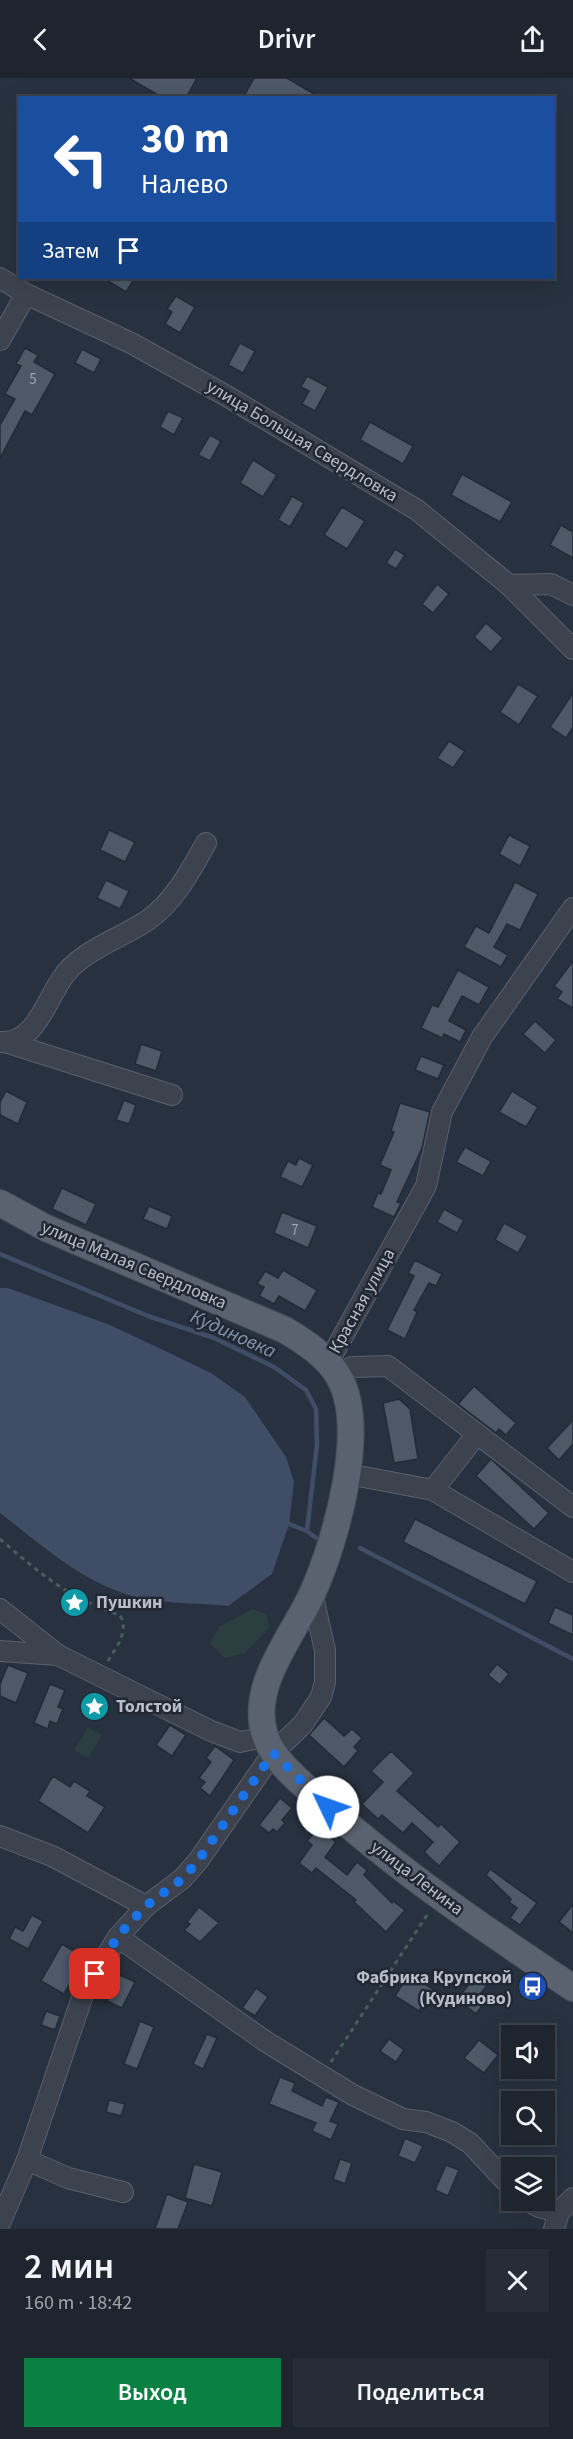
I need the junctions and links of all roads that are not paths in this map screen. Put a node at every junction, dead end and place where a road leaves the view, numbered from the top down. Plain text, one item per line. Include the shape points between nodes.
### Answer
1 (0, 278) edge
2 (26, 294) junction
3 (0, 340) edge
4 (509, 585) junction
5 (573, 595) edge
6 (573, 649) edge
7 (206, 843) dead end
8 (573, 908) edge
9 (3, 1042) edge
10 (172, 1095) dead end
11 (0, 1203) edge
12 (334, 1370) junction
13 (477, 1434) junction
14 (348, 1474) junction
15 (433, 1490) junction
16 (573, 1507) edge
17 (573, 1572) edge
18 (312, 1593) junction
19 (0, 1609) edge
20 (0, 1651) edge
21 (58, 1655) junction
22 (269, 1745) junction
23 (0, 1836) edge
24 (146, 1906) junction
25 (118, 1936) junction
26 (573, 1988) edge
27 (27, 2160) junction
28 (501, 2176) edge
29 (123, 2192) dead end
30 (0, 2223) edge

1 - 2 street, улица Большая Свердловка
2 - 3 street
2 - 4 street, улица Большая Свердловка via 131,343 417,510
4 - 5 street via 551,584
4 - 6 street, улица Большая Свердловка
7 - 9 street via 163,906 149,919 81,960 62,977 35,1026
8 - 12 street, Красная улица via 482,1037 442,1112 426,1186
9 - 10 street
11 - 12 main road, улица Малая Свердловка via 46,1228 285,1330 309,1345
12 - 13 street via 388,1366
12 - 14 main road, Красная улица via 347,1397 350,1415
13 - 15 street
13 - 16 street
14 - 15 street
14 - 18 main road, Красная улица via 336,1531
15 - 17 street
18 - 22 main road, Красная улица via 262,1694 261,1716
18 - 22 street via 325,1650 321,1697 303,1724
19 - 21 street
20 - 21 street
21 - 22 street via 211,1731 240,1742
22 - 24 street via 198,1861 182,1879
22 - 26 main road, улица Ленина via 386,1858
23 - 24 street via 52,1856
24 - 25 street
25 - 27 street via 84,1992
25 - 28 street via 265,2041 353,2095 403,2119 426,2122 461,2137
27 - 29 street via 68,2178
27 - 30 street

